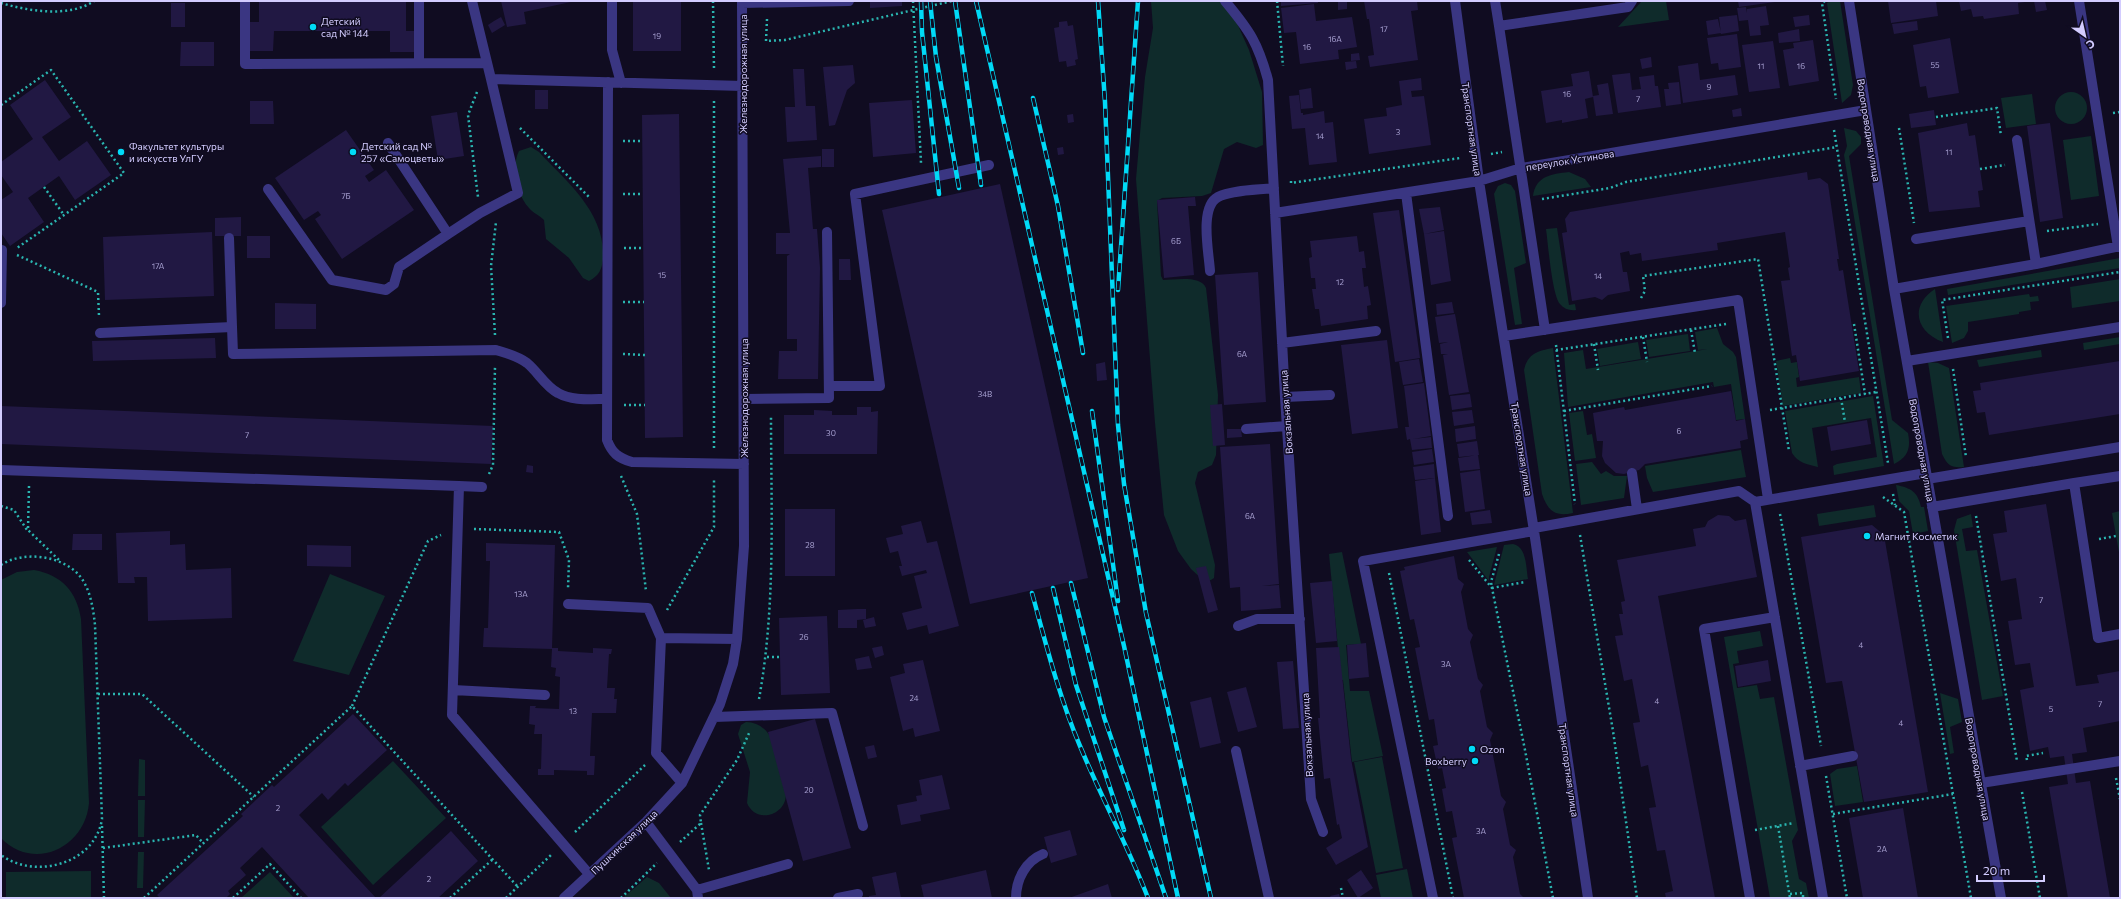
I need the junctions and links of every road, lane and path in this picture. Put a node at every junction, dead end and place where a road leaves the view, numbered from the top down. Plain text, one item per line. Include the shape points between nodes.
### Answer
1 (94, 1) edge
2 (245, 1) edge
3 (419, 1) edge
4 (472, 1) edge
5 (612, 1) edge
6 (713, 1) edge
7 (849, 1) edge
8 (913, 1) edge
9 (952, 1) edge
10 (1225, 1) edge
11 (1277, 1) edge
12 (1455, 1) edge
13 (1495, 1) edge
14 (1632, 1) edge
15 (1825, 1) edge
16 (1849, 1) edge
17 (2079, 1) edge
18 (742, 2) edge
19 (1, 3) edge
20 (1499, 26) junction
21 (766, 41) dead end
22 (419, 63) junction
23 (487, 63) junction
24 (1283, 70) dead end
25 (491, 79) junction
26 (608, 82) junction
27 (621, 83) junction
28 (714, 86) junction
29 (743, 86) junction
30 (1, 105) edge
31 (1866, 110) junction
32 (1835, 116) junction
33 (1936, 117) dead end
34 (519, 127) dead end
35 (1899, 128) dead end
36 (2017, 140) dead end
37 (388, 143) dead end
38 (2002, 144) dead end
39 (1837, 147) junction
40 (1518, 150) junction
41 (1476, 156) junction
42 (2005, 158) dead end
43 (989, 165) dead end
44 (2006, 165) junction
45 (1521, 168) junction
46 (1980, 169) dead end
47 (2007, 173) dead end
48 (1291, 176) dead end
49 (921, 179) junction
50 (1479, 181) junction
51 (44, 187) dead end
52 (1274, 188) junction
53 (268, 189) dead end
54 (1406, 193) junction
55 (1538, 199) dead end
56 (492, 206) junction
57 (480, 213) junction
58 (1275, 213) junction
59 (64, 215) junction
60 (608, 215) junction
61 (2029, 221) junction
62 (2114, 222) junction
63 (2046, 231) dead end
64 (827, 232) dead end
65 (448, 234) junction
66 (229, 238) dead end
67 (1916, 239) joint
68 (2119, 246) edge
69 (2, 250) edge
70 (2036, 264) junction
71 (1210, 271) dead end
72 (2120, 272) edge
73 (1894, 289) junction
74 (1638, 301) dead end
75 (1, 303) edge
76 (1742, 322) junction
77 (1854, 324) dead end
78 (232, 327) junction
79 (2120, 327) edge
80 (1550, 330) junction
81 (1691, 330) junction
82 (1376, 331) dead end
83 (100, 333) joint
84 (1504, 336) junction
85 (1643, 337) junction
86 (1282, 343) junction
87 (1594, 344) junction
88 (496, 350) junction
89 (1556, 350) junction
90 (1695, 353) dead end
91 (607, 354) junction
92 (1950, 354) junction
93 (645, 355) dead end
94 (1907, 361) junction
95 (1647, 362) dead end
96 (1598, 370) dead end
97 (829, 386) junction
98 (1712, 386) dead end
99 (1876, 392) junction
100 (1865, 394) junction
101 (1330, 395) dead end
102 (1285, 397) junction
103 (1841, 398) junction
104 (744, 399) junction
105 (607, 402) junction
106 (645, 405) dead end
107 (1782, 408) junction
108 (1564, 411) junction
109 (1755, 413) junction
110 (1845, 422) dead end
111 (1287, 426) junction
112 (1246, 429) dead end
113 (2120, 447) edge
114 (1789, 451) dead end
115 (614, 453) junction
116 (714, 464) junction
117 (744, 464) junction
118 (1, 470) edge
119 (30, 472) junction
120 (1969, 472) junction
121 (1632, 473) dead end
122 (1927, 476) junction
123 (2120, 476) edge
124 (1890, 479) junction
125 (2074, 483) junction
126 (459, 486) junction
127 (482, 487) joint
128 (1876, 498) dead end
129 (1768, 499) junction
130 (1973, 500) junction
131 (1755, 502) junction
132 (1, 506) edge
133 (1932, 507) junction
134 (1637, 509) junction
135 (1787, 512) dead end
136 (1780, 514) junction
137 (1448, 516) dead end
138 (1758, 518) junction
139 (1578, 520) junction
140 (458, 529) junction
141 (1534, 529) junction
142 (28, 530) junction
143 (1504, 536) junction
144 (1467, 557) dead end
145 (61, 562) junction
146 (1, 566) edge
147 (1390, 570) dead end
148 (1528, 582) dead end
149 (1492, 588) junction
150 (568, 604) joint
151 (648, 608) junction
152 (1775, 617) junction
153 (1300, 619) junction
154 (1238, 626) dead end
155 (659, 633) junction
156 (2120, 634) edge
157 (737, 639) junction
158 (767, 657) dead end
159 (780, 657) dead end
160 (453, 690) junction
161 (98, 694) junction
162 (545, 695) dead end
163 (352, 706) junction
164 (714, 717) junction
165 (1236, 750) dead end
166 (656, 753) junction
167 (2043, 753) dead end
168 (1853, 756) dead end
169 (2026, 756) dead end
170 (2120, 761) edge
171 (1824, 762) junction
172 (1800, 766) junction
173 (2020, 777) junction
174 (682, 783) junction
175 (1981, 783) junction
176 (1953, 794) junction
177 (254, 797) junction
178 (1833, 814) junction
179 (102, 819) junction
180 (1810, 820) junction
181 (646, 822) junction
182 (701, 823) dead end
183 (863, 826) dead end
184 (1778, 826) junction
185 (1323, 832) dead end
186 (1739, 833) junction
187 (203, 843) junction
188 (563, 844) junction
189 (103, 848) junction
190 (1043, 854) dead end
191 (1, 855) edge
192 (493, 859) junction
193 (788, 864) dead end
194 (589, 874) junction
195 (518, 886) junction
196 (711, 886) junction
197 (1341, 888) dead end
198 (698, 894) edge
199 (858, 894) dead end
200 (1790, 896) edge
201 (104, 898) edge
202 (144, 898) edge
203 (233, 898) edge
204 (301, 898) edge
205 (450, 898) edge
206 (506, 898) edge
207 (564, 898) edge
208 (838, 898) edge
209 (1016, 898) edge
210 (1269, 898) edge
211 (1343, 898) edge
212 (1433, 898) edge
213 (1453, 898) edge
214 (1553, 898) edge
215 (1588, 898) edge
216 (1637, 898) edge
217 (1750, 898) edge
218 (1803, 898) edge
219 (1823, 898) edge
220 (1847, 898) edge
221 (1971, 898) edge
222 (2001, 898) edge
223 (2040, 898) edge

1 - 19 path via 74,10 26,10
2 - 22 street via 245,64
3 - 22 street
4 - 23 street
5 - 27 street via 612,50
6 - 28 path
7 - 18 street
8 - 49 path
9 - 21 path via 785,40
10 - 52 street, Вокзальная улица via 1250,31 1261,53 1268,80
11 - 24 path
12 - 41 street, Транспортная улица
13 - 20 street
14 - 20 street via 1628,7
15 - 32 path via 1822,3
16 - 31 street, Водопроводная улица
17 - 62 street
18 - 29 street, Железнодорожная улица
20 - 40 street
22 - 23 street
23 - 25 street
23 - 57 path via 468,115
25 - 26 street
25 - 56 street via 518,193
26 - 27 street
26 - 60 street
27 - 28 street
28 - 29 street
28 - 116 path
29 - 104 street, Железнодорожная улица
30 - 59 path via 51,70 124,173
31 - 32 street, переулок Устинова
31 - 73 street, Водопроводная улица
32 - 39 path
32 - 45 street, переулок Устинова
33 - 38 path via 1997,108
34 - 60 path
35 - 67 path
36 - 61 street
37 - 65 street
39 - 55 path
39 - 99 path
40 - 41 path
40 - 45 street
41 - 48 path via 1291,183
41 - 50 street, Транспортная улица
42 - 44 path
43 - 49 street
44 - 46 path
44 - 47 path
45 - 50 street, переулок Устинова
45 - 80 street
49 - 97 street via 855,194 880,386
50 - 54 street, переулок Устинова
50 - 84 street, Транспортная улица
51 - 59 path
52 - 58 street, Вокзальная улица
52 - 71 street via 1225,195 1214,200 1207,220
53 - 65 street via 332,280 386,290 394,284 399,267
54 - 58 street, переулок Устинова
54 - 137 street
56 - 57 street
56 - 88 path via 496,219 491,266
57 - 65 street
58 - 86 street, Вокзальная улица
59 - 83 path via 12,252 98,292
60 - 91 street
61 - 67 street
61 - 70 street
62 - 63 path
62 - 68 street
64 - 97 street
66 - 78 street
68 - 70 street
69 - 75 street
70 - 73 street
72 - 92 path via 1942,300
73 - 94 street, Водопроводная улица
74 - 107 path via 1645,291 1643,276 1758,259
76 - 80 street via 1738,300
76 - 81 path
76 - 109 street
77 - 100 path
78 - 83 street
78 - 88 street via 233,354
79 - 92 street
80 - 84 street
80 - 89 path
81 - 85 path
81 - 90 path
82 - 86 street
84 - 141 street, Транспортная улица
85 - 87 path
85 - 95 path
86 - 102 street, Вокзальная улица
87 - 89 path
87 - 96 path
88 - 105 street via 527,363 558,393
88 - 127 path via 493,466
89 - 108 path
91 - 93 path
91 - 105 street
92 - 94 street
92 - 120 path
94 - 122 street, Водопроводная улица
97 - 104 street via 829,398
98 - 108 path
99 - 100 path
99 - 124 path
100 - 103 path
101 - 102 street
102 - 111 street, Вокзальная улица
103 - 107 path
103 - 110 path
104 - 117 street, Железнодорожная улица
105 - 106 path
105 - 115 street via 607,440
107 - 109 path
107 - 114 path
108 - 139 path
109 - 129 street
111 - 112 street
111 - 153 street, Вокзальная улица
113 - 120 street
115 - 116 street via 620,459 632,462
115 - 151 path via 618,471 637,514
116 - 117 street
116 - 155 path via 714,527
117 - 157 street, Железнодорожная улица via 744,546
118 - 119 street
119 - 126 street
119 - 142 path
120 - 122 street
121 - 134 street
122 - 124 street
122 - 133 street, Водопроводная улица
123 - 125 street
124 - 129 street
125 - 130 street
125 - 156 street via 2098,638
126 - 127 street
126 - 140 street
128 - 176 path via 1883,496 1904,512
129 - 131 street
130 - 133 street
130 - 173 path
131 - 134 street via 1739,491
131 - 138 street
132 - 142 path via 14,510
133 - 175 street, Водопроводная улица
134 - 139 street
135 - 136 path
136 - 138 path
136 - 171 path
138 - 152 street
139 - 141 street
139 - 216 path via 1613,731
140 - 150 path via 559,532 569,560
140 - 160 street
140 - 163 path via 428,541
141 - 143 street
141 - 215 street, Транспортная улица
142 - 145 path
143 - 149 path via 1491,582
143 - 212 street via 1363,561
144 - 149 path
145 - 146 path via 37,557 14,560
145 - 161 path via 77,573 86,586 92,604
147 - 213 path via 1389,578
148 - 149 path
149 - 214 path
150 - 151 street
151 - 155 street
152 - 172 street
152 - 186 street via 1704,629
153 - 154 street via 1257,619
153 - 185 street, Вокзальная улица via 1311,799
155 - 157 street
155 - 166 street
157 - 164 street, Железнодорожная улица via 733,664
158 - 159 path
160 - 162 street
160 - 188 street via 452,715
161 - 177 path via 142,694
161 - 179 path
163 - 177 path
163 - 192 path
164 - 174 street, Железнодорожная улица
164 - 183 street via 832,713
165 - 210 street
166 - 174 street
166 - 188 path
167 - 169 path
168 - 171 street
170 - 173 street
171 - 172 street
171 - 178 path
172 - 180 street
173 - 175 street
173 - 223 path
174 - 181 street, Пушкинская улица
175 - 222 street, Водопроводная улица
176 - 178 path
176 - 221 path
177 - 187 path
178 - 220 path
179 - 189 path
179 - 191 path via 98,834 89,848 65,862 30,866
180 - 184 path
180 - 219 street
181 - 194 street, Пушкинская улица
181 - 198 street
182 - 196 path
184 - 186 path
184 - 200 path
186 - 217 street
187 - 189 path via 196,835
187 - 202 path
188 - 194 street
188 - 195 path
189 - 201 path
190 - 209 street via 1032,858 1024,869
192 - 195 path
192 - 205 path
193 - 196 street
194 - 207 street, Пушкинская улица
195 - 206 path
196 - 198 street
197 - 211 path
199 - 208 street
200 - 218 path via 1802,893
203 - 204 path via 270,864

